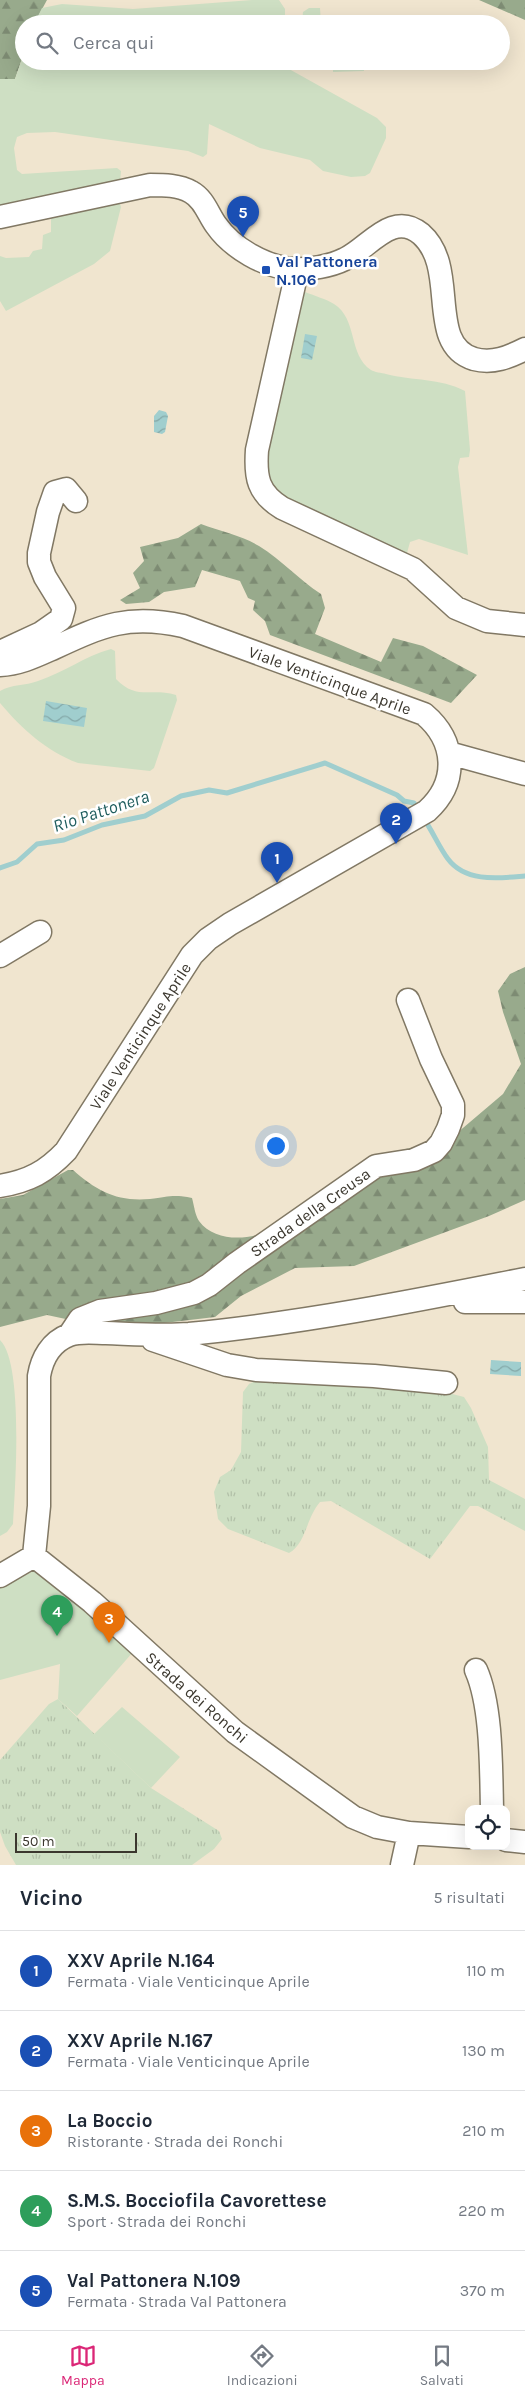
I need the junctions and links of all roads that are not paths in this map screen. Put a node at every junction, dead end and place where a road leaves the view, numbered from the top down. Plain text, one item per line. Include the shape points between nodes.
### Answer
1 (0, 217) edge
2 (293, 269) junction
3 (525, 349) edge
4 (76, 501) dead end
5 (525, 626) edge
6 (0, 652) edge
7 (0, 665) edge
8 (448, 753) junction
9 (525, 774) edge
10 (40, 932) dead end
11 (0, 956) edge
12 (408, 1000) dead end
13 (0, 1186) edge
14 (525, 1279) edge
15 (432, 1298) junction
16 (525, 1302) edge
17 (70, 1334) junction
18 (131, 1334) junction
19 (446, 1383) dead end
20 (34, 1556) junction
21 (0, 1576) edge
22 (476, 1670) dead end
23 (492, 1805) edge
24 (408, 1834) junction
25 (464, 1835) edge
26 (510, 1840) edge
27 (525, 1842) edge
28 (402, 1865) edge

1 - 2 street via 150,186 170,186 191,192 201,200 216,226 231,242 255,257
2 - 3 street via 313,268 345,259 389,228 409,227 420,233 438,260 447,327 450,341 457,350 471,358 491,360 506,359
2 - 5 street via 294,285 258,450 257,474 263,493 282,508 413,569 456,608 487,621
4 - 6 street via 66,489 55,492 39,553 41,568 64,608 62,619
7 - 8 street, Viale Venticinque Aprile via 25,661 98,628 133,621 161,621 183,626 424,714 436,724
8 - 9 street
8 - 13 street, Viale Venticinque Aprile via 449,774 445,790 420,815 208,939 192,955 168,990 66,1151 52,1166 35,1176
10 - 11 street
12 - 17 street, Strada della Creusa via 453,1105 448,1129 434,1151 414,1160 376,1166 194,1293 94,1313 80,1319
14 - 15 street
15 - 16 street via 457,1302
15 - 18 street via 205,1332
17 - 18 street
17 - 20 street, Strada della Creusa via 52,1347 40,1366 39,1506
18 - 19 street via 239,1367
20 - 21 street
20 - 24 street, Strada dei Ronchi via 92,1602 210,1711 266,1756 353,1817
22 - 23 street via 482,1683 488,1726
24 - 25 street, Strada dei Ronchi
24 - 28 street
26 - 27 street

